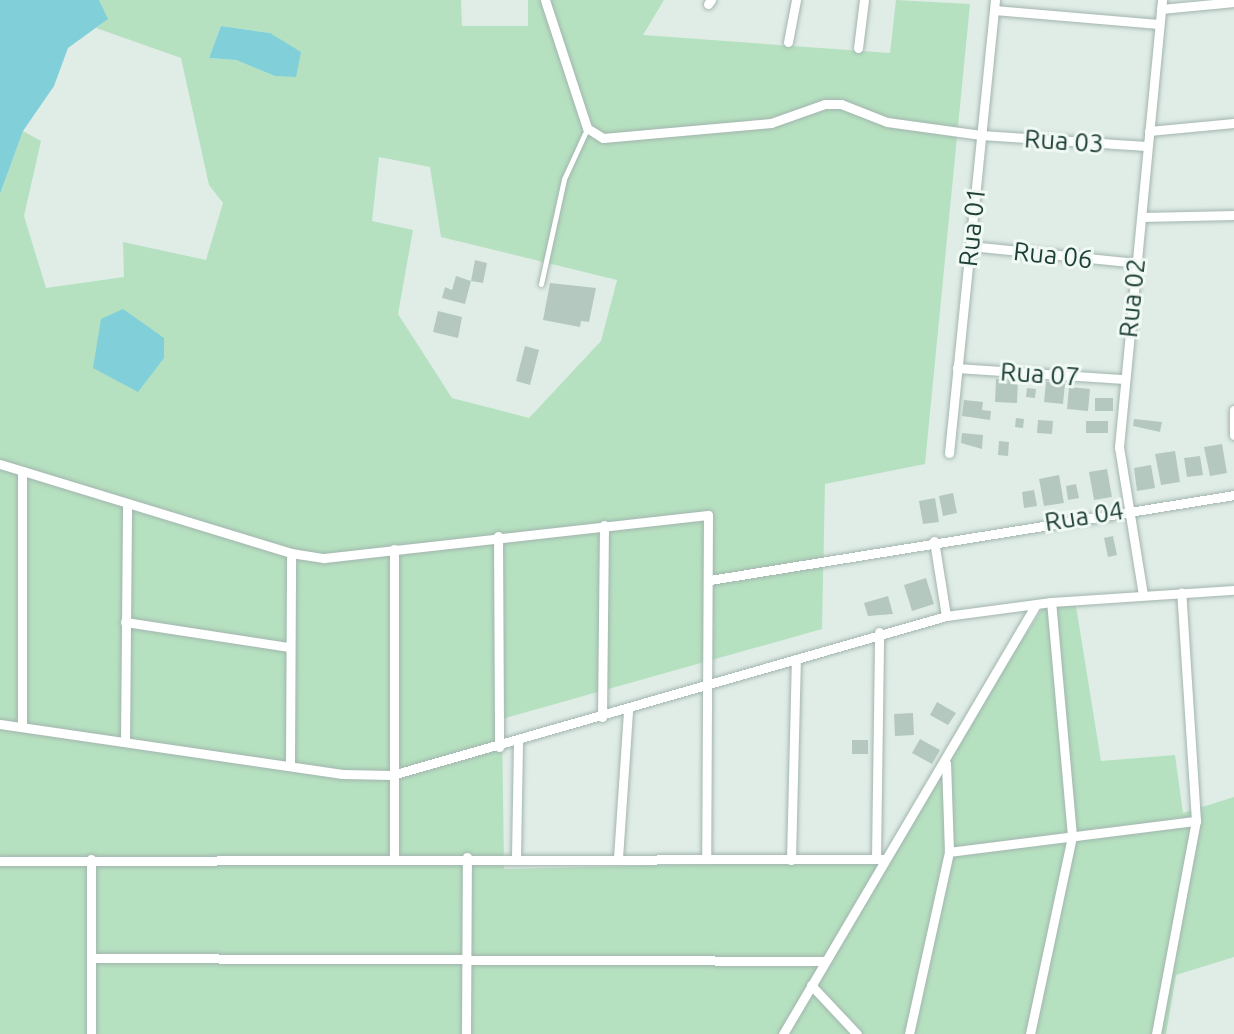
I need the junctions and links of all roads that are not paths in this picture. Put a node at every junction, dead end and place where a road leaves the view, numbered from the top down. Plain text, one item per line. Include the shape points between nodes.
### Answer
1 (545, 0) edge
2 (796, 0) edge
3 (864, 0) edge
4 (1234, 2) edge
5 (994, 5) edge
6 (1161, 5) edge
7 (1158, 24) junction
8 (788, 42) dead end
9 (858, 48) dead end
10 (1234, 123) edge
11 (587, 128) junction
12 (1149, 131) junction
13 (981, 135) junction
14 (1147, 146) junction
15 (1234, 215) edge
16 (1142, 217) junction
17 (970, 246) junction
18 (1136, 263) junction
19 (541, 284) dead end
20 (957, 368) junction
21 (1124, 379) junction
22 (1234, 410) edge
23 (1234, 429) edge
24 (949, 453) dead end
25 (0, 464) edge
26 (22, 471) junction
27 (1234, 495) edge
28 (127, 503) junction
29 (1127, 509) junction
30 (604, 525) junction
31 (498, 536) junction
32 (934, 541) junction
33 (394, 549) junction
34 (291, 553) junction
35 (710, 580) junction
36 (1234, 590) edge
37 (1181, 592) junction
38 (1143, 595) junction
39 (1051, 602) junction
40 (1036, 605) junction
41 (946, 616) junction
42 (125, 622) junction
43 (879, 632) junction
44 (288, 647) junction
45 (796, 659) junction
46 (710, 686) junction
47 (628, 710) junction
48 (602, 717) junction
49 (0, 724) edge
50 (22, 727) junction
51 (518, 741) junction
52 (125, 742) junction
53 (499, 747) junction
54 (946, 763) junction
55 (290, 765) junction
56 (392, 775) junction
57 (1196, 821) junction
58 (1072, 836) junction
59 (949, 852) junction
60 (467, 857) junction
61 (516, 857) junction
62 (618, 858) junction
63 (706, 858) junction
64 (881, 858) junction
65 (91, 859) junction
66 (394, 859) junction
67 (791, 860) junction
68 (0, 861) edge
69 (91, 958) junction
70 (823, 961) junction
71 (467, 962) junction
72 (811, 985) junction
73 (91, 1034) edge
74 (466, 1034) edge
75 (783, 1034) edge
76 (857, 1034) edge
77 (909, 1034) edge
78 (1030, 1034) edge
79 (1156, 1034) edge

1 - 11 street
2 - 8 street
3 - 9 street
4 - 6 street
5 - 7 street
5 - 13 street, Rua 01
6 - 7 street, Rua 02
7 - 12 street, Rua 02
10 - 12 street
11 - 13 street, Rua 03 via 603,138 694,132 771,123 825,104 841,104 887,122
11 - 19 lane via 564,179
12 - 14 street, Rua 02
13 - 14 street, Rua 03
13 - 17 street, Rua 01
14 - 16 street, Rua 02
15 - 16 street
16 - 18 street, Rua 02
17 - 18 street, Rua 06
17 - 20 street, Rua 01
18 - 21 street, Rua 02
20 - 21 street, Rua 07
20 - 24 street, Rua 01
21 - 29 street, Rua 02 via 1119,447
22 - 23 street
25 - 26 street
26 - 28 street
26 - 50 street
27 - 29 street, Rua 04
28 - 34 street
28 - 42 street
29 - 32 street, Rua 04
29 - 38 street, Rua 02
30 - 31 street
30 - 35 street via 708,515
30 - 48 street
31 - 33 street
31 - 53 street
32 - 35 street, Rua 04
32 - 41 street
33 - 34 street via 324,558
33 - 56 street
34 - 44 street
35 - 46 street
36 - 37 street
37 - 38 street
37 - 57 street
38 - 39 street
39 - 40 street
39 - 58 street
40 - 41 street
40 - 54 street
41 - 43 street
42 - 44 street
42 - 52 street
43 - 45 street
43 - 64 street
44 - 55 street
45 - 46 street
45 - 67 street
46 - 47 street
46 - 63 street
47 - 48 street
47 - 62 street
48 - 51 street
49 - 50 street
50 - 52 street
51 - 53 street
51 - 61 street
52 - 55 street
53 - 56 street
54 - 59 street
54 - 64 street
55 - 56 street
56 - 66 street
57 - 58 street
57 - 79 street
58 - 59 street
58 - 78 street
59 - 77 street
60 - 61 street
60 - 66 street
60 - 71 street
61 - 62 street
62 - 63 street
63 - 67 street
64 - 67 street
64 - 70 street
65 - 66 street
65 - 68 street
65 - 69 street
69 - 71 street
69 - 73 street
70 - 71 street
70 - 72 street
71 - 74 street
72 - 75 street
72 - 76 street

